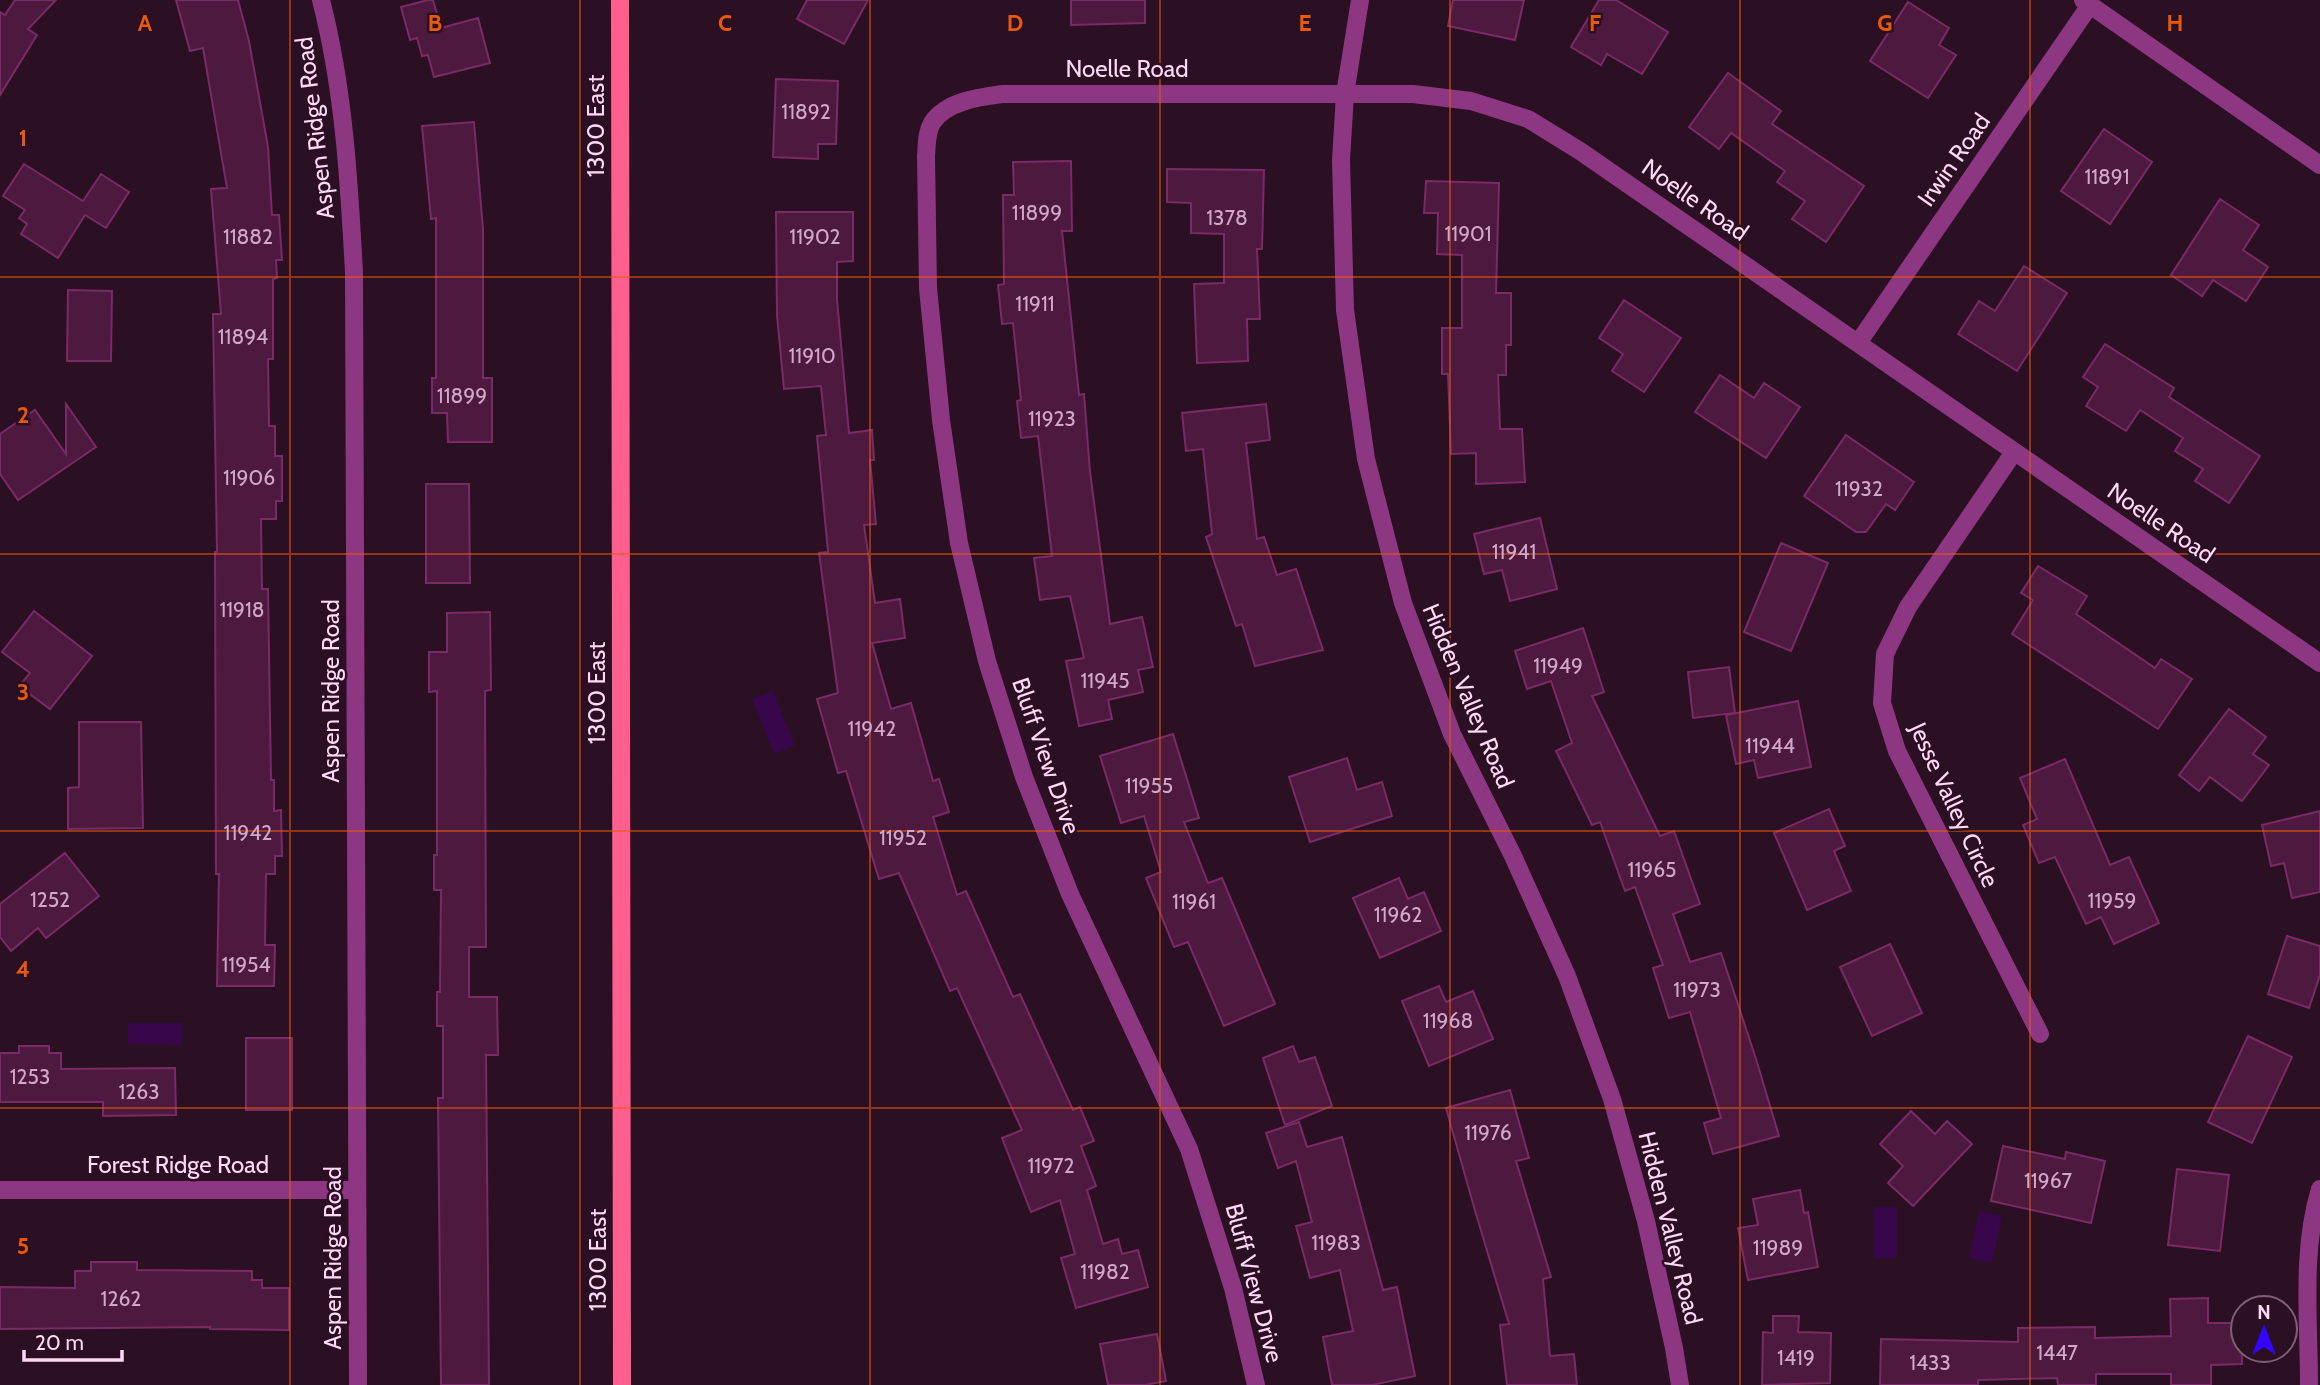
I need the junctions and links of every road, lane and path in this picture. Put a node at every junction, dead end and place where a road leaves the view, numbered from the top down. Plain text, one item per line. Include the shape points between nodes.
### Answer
1 (321, 0) edge
2 (620, 0) edge
3 (1360, 0) edge
4 (2087, 3) edge
5 (1345, 94) junction
6 (941, 114) joint
7 (2320, 165) edge
8 (1858, 343) junction
9 (2014, 452) junction
10 (2320, 663) edge
11 (2040, 1034) dead end
12 (2320, 1189) edge
13 (0, 1190) edge
14 (356, 1190) junction
15 (358, 1385) edge
16 (622, 1385) edge
17 (1256, 1385) edge
18 (1680, 1385) edge
19 (2309, 1385) edge

1 - 14 street, Aspen Ridge Road via 348,153 355,272
2 - 16 main road, 1300 East
3 - 5 street, Hidden Valley Road
4 - 7 street
4 - 8 street, Irwin Road
5 - 6 street, Noelle Road via 1003,94 968,101
5 - 8 street, Noelle Road via 1413,94 1459,100 1528,118
5 - 18 street, Hidden Valley Road via 1341,160 1345,310 1366,459 1403,603 1452,734 1567,976 1612,1099 1646,1222
6 - 17 street, Bluff View Drive via 932,124 926,156 928,288 959,543 987,661 1024,777 1070,894 1189,1149 1233,1288
8 - 9 street, Noelle Road
9 - 10 street, Noelle Road
9 - 11 street, Jesse Valley Circle via 1908,607 1885,654 1882,704 1897,751
12 - 19 street via 2309,1269
13 - 14 street, Forest Ridge Road
14 - 15 street, Aspen Ridge Road

